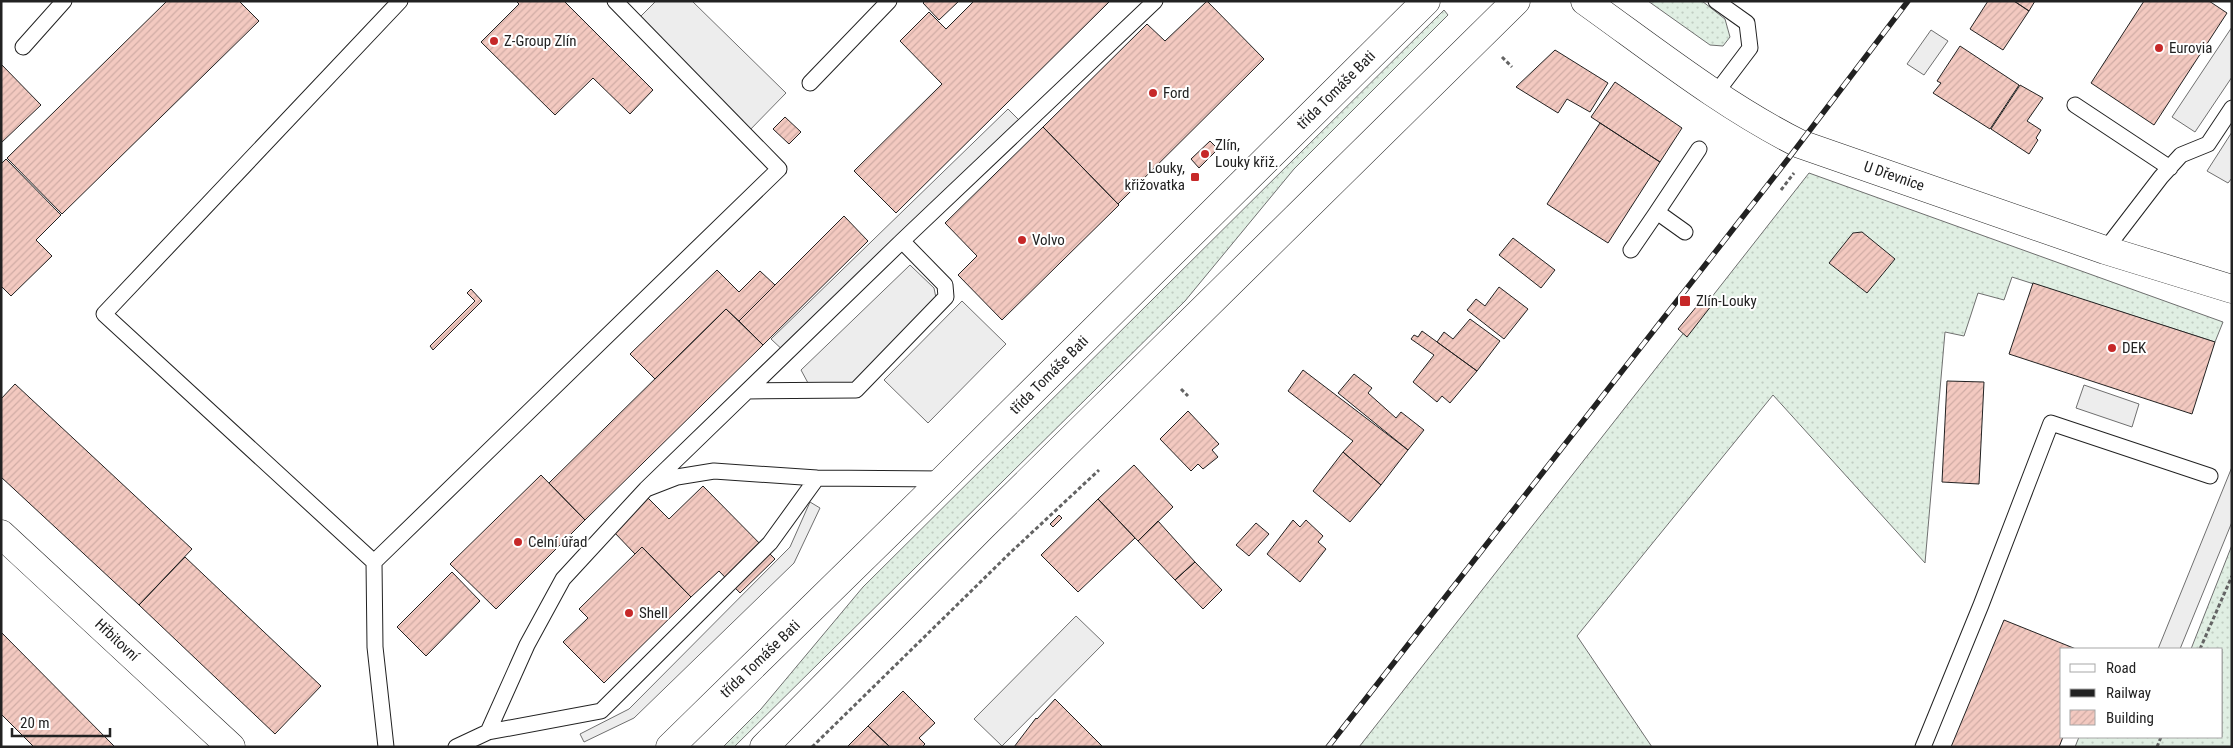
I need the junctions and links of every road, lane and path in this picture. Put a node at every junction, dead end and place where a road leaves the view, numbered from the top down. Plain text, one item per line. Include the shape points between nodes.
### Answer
1 (64, 1) edge
2 (400, 1) edge
3 (615, 1) edge
4 (889, 1) edge
5 (1155, 1) edge
6 (1426, 1) edge
7 (1516, 1) edge
8 (1586, 1) edge
9 (1716, 1) edge
10 (23, 47) dead end
11 (810, 83) dead end
12 (1716, 93) junction
13 (2075, 105) dead end
14 (2232, 108) edge
15 (1699, 149) dead end
16 (2170, 168) junction
17 (1657, 212) junction
18 (1685, 232) dead end
19 (902, 241) junction
20 (1631, 250) dead end
21 (2105, 250) junction
22 (2232, 289) edge
23 (1181, 390) dead end
24 (747, 391) junction
25 (1188, 396) dead end
26 (1099, 470) dead end
27 (2210, 476) dead end
28 (817, 478) junction
29 (944, 479) junction
30 (646, 489) junction
31 (1, 534) edge
32 (374, 562) junction
33 (2232, 576) edge
34 (2200, 648) edge
35 (488, 732) junction
36 (231, 747) edge
37 (386, 747) edge
38 (456, 747) edge
39 (670, 747) edge
40 (764, 747) edge
41 (812, 747) edge
42 (1923, 747) edge

1 - 10 lane
2 - 32 lane via 104,314
3 - 32 lane via 779,168
4 - 11 lane
5 - 19 lane
6 - 29 main road, třída Tomáše Bati
7 - 40 main road via 983,526
8 - 12 main road, U Dřevnice
9 - 12 lane via 1747,23 1750,48
12 - 21 main road, U Dřevnice via 1768,128 1800,144
13 - 16 lane
14 - 16 lane via 2208,144 2181,155
15 - 17 lane
16 - 21 lane
17 - 18 lane
17 - 20 lane
19 - 24 lane
19 - 24 lane via 945,285 946,298 856,390
21 - 22 main road, U Dřevnice
23 - 25 path
24 - 30 lane
26 - 41 path via 1010,552
27 - 42 lane via 2051,423
28 - 29 lane
28 - 30 lane via 714,472 677,477
28 - 35 lane via 770,543 601,711
29 - 39 main road, třída Tomáše Bati
30 - 35 lane via 563,579 527,645
31 - 36 main road, Hřbitovní
32 - 37 lane via 376,647
33 - 34 path
35 - 38 lane

